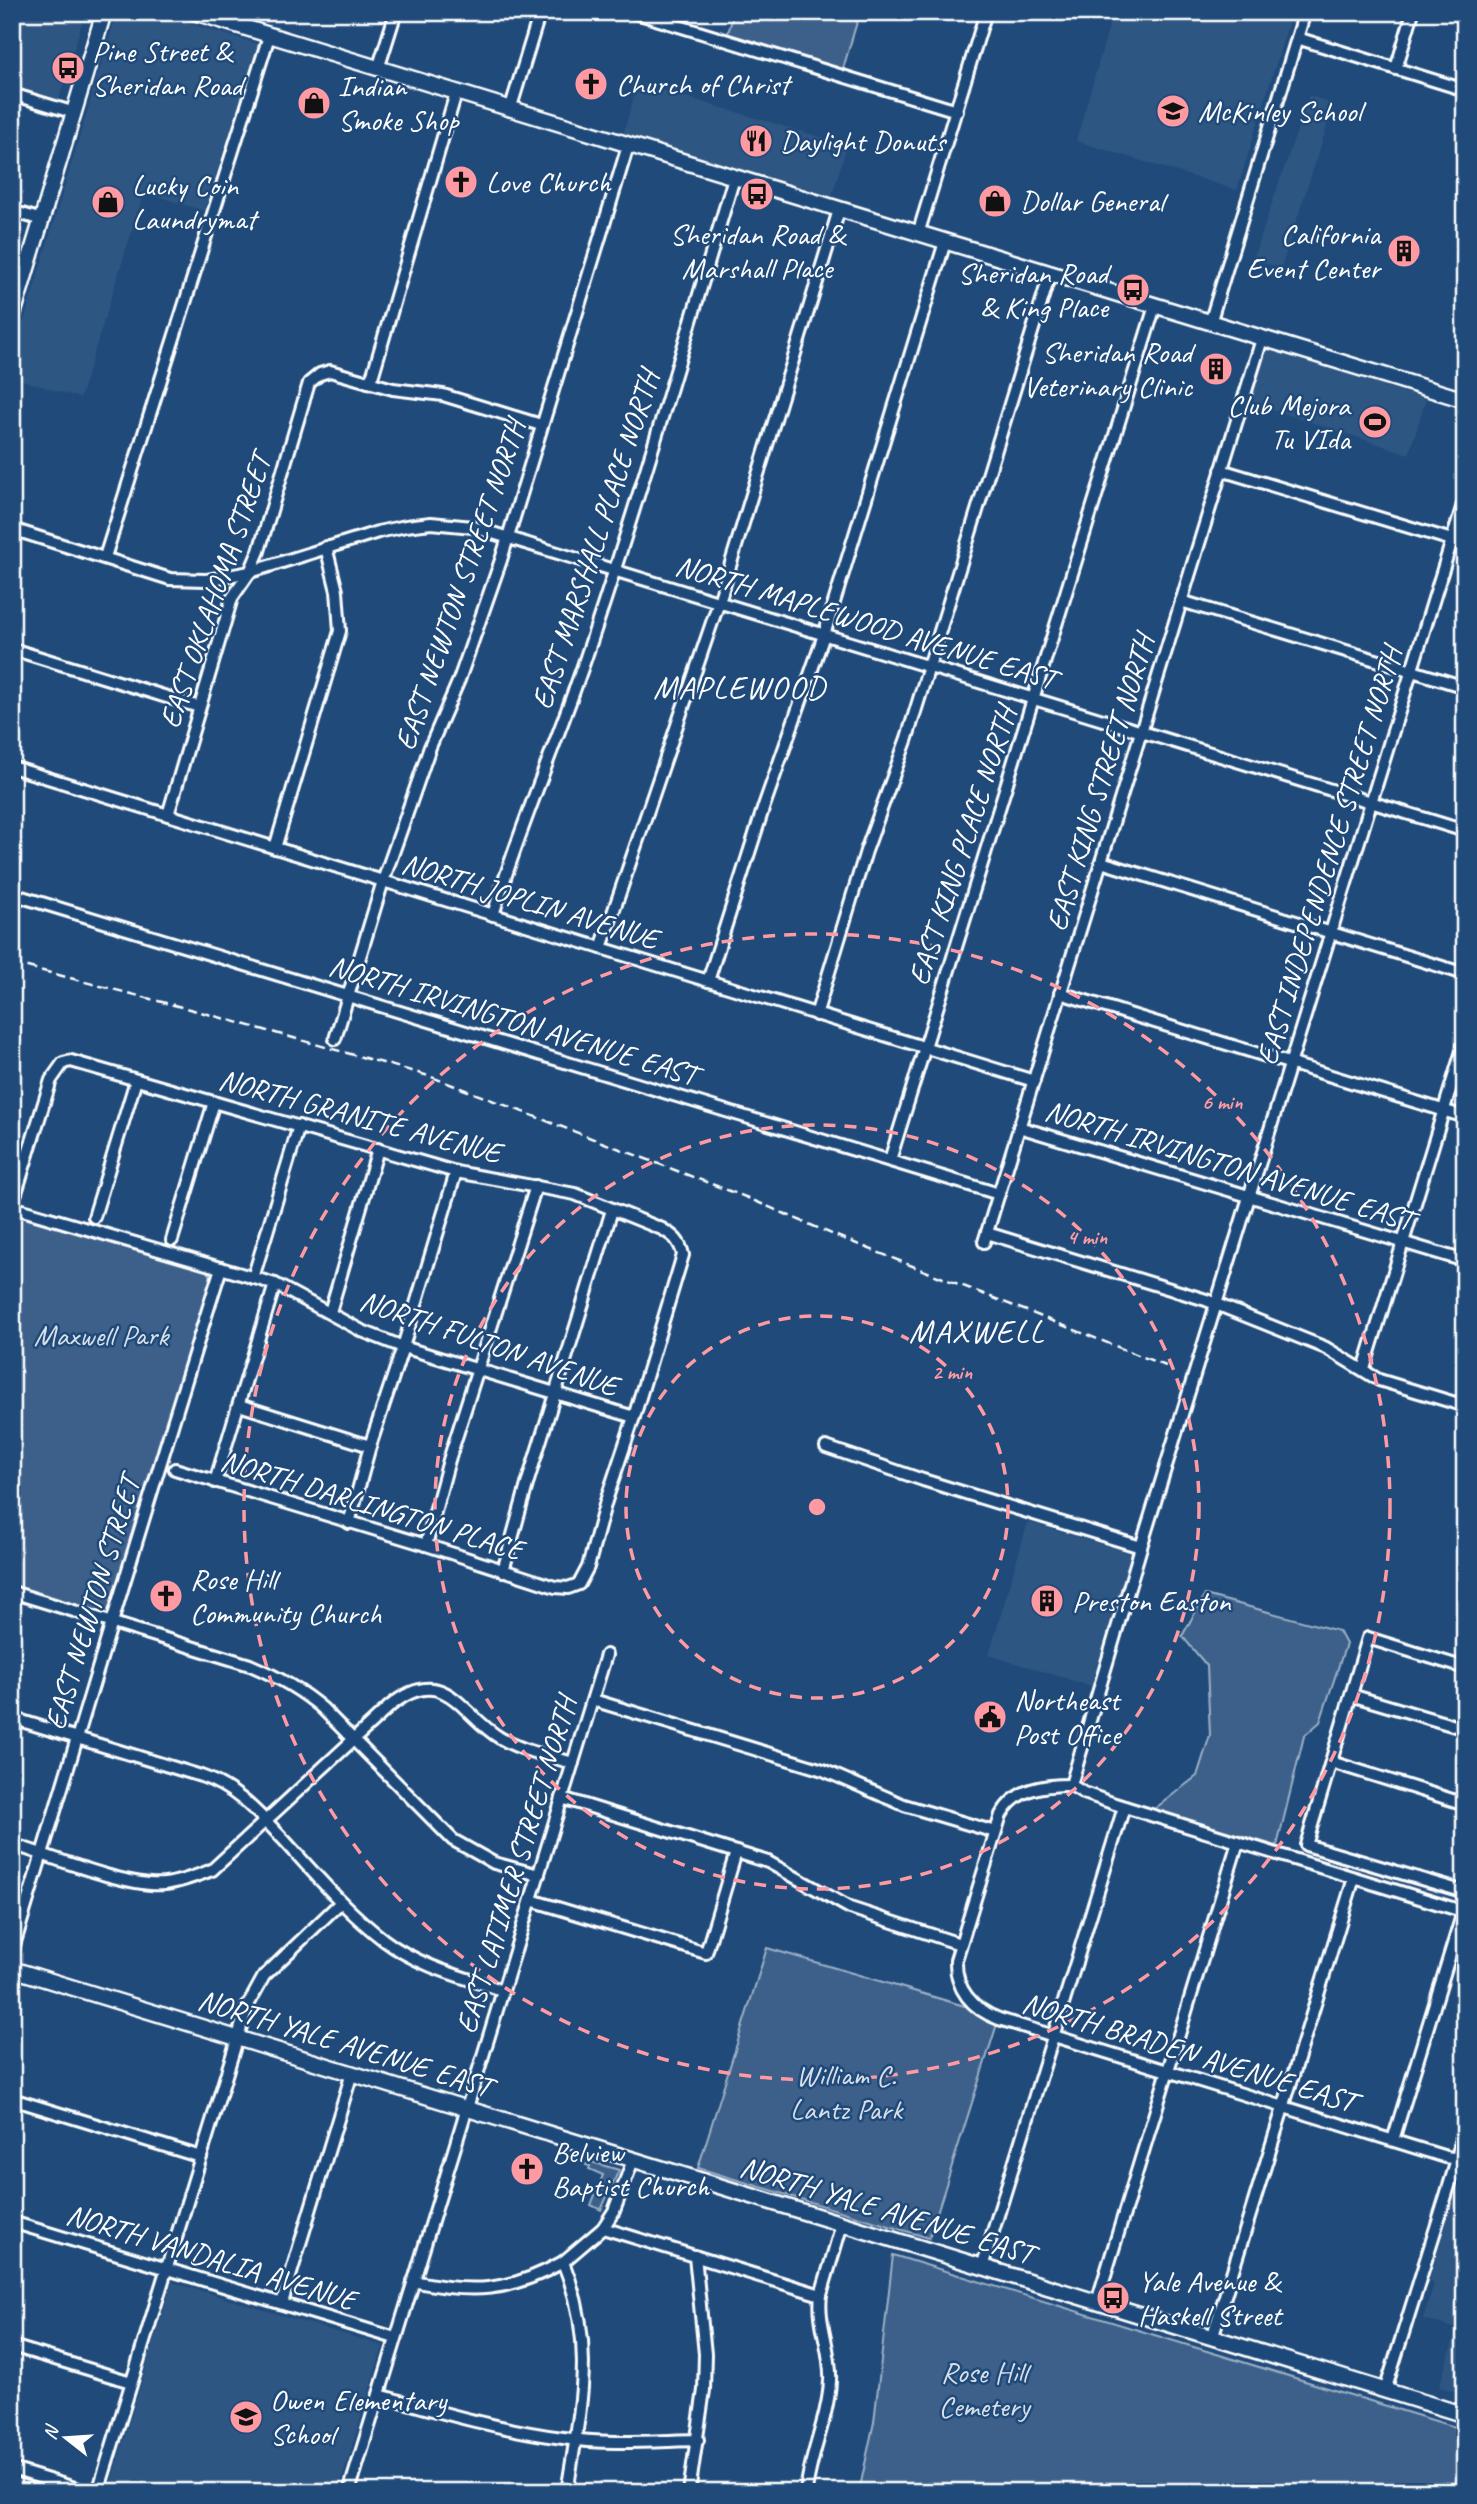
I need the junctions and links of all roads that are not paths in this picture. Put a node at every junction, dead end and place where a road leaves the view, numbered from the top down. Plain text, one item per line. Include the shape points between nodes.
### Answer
1 (104, 12) edge
2 (194, 12) edge
3 (396, 12) edge
4 (540, 12) edge
5 (633, 12) edge
6 (986, 12) edge
7 (1305, 12) edge
8 (1413, 12) edge
9 (669, 18) edge
10 (269, 36) junction
11 (1297, 38) junction
12 (378, 69) junction
13 (1396, 69) junction
14 (1465, 90) edge
15 (456, 93) junction
16 (12, 94) edge
17 (510, 110) junction
18 (957, 111) junction
19 (75, 113) junction
20 (628, 146) junction
21 (734, 178) junction
22 (839, 210) junction
23 (12, 211) edge
24 (42, 220) junction
25 (918, 234) junction
26 (945, 243) junction
27 (1050, 274) junction
28 (1156, 306) junction
29 (12, 318) edge
30 (1210, 323) junction
31 (1262, 339) junction
32 (368, 382) junction
33 (1465, 400) edge
34 (541, 425) junction
35 (1222, 470) junction
36 (1465, 498) edge
37 (12, 529) edge
38 (508, 537) junction
39 (1451, 540) junction
40 (1465, 544) edge
41 (326, 547) junction
42 (105, 557) junction
43 (614, 570) junction
44 (250, 572) junction
45 (1181, 601) junction
46 (719, 602) junction
47 (824, 635) junction
48 (12, 649) edge
49 (929, 667) junction
50 (1411, 671) junction
51 (1465, 687) edge
52 (1034, 699) junction
53 (200, 707) junction
54 (1141, 732) junction
55 (12, 767) edge
56 (1370, 802) junction
57 (168, 815) junction
58 (1465, 831) edge
59 (275, 848) junction
60 (1101, 862) junction
61 (383, 881) junction
62 (12, 894) edge
63 (493, 915) junction
64 (1329, 932) junction
65 (601, 948) junction
66 (1465, 974) edge
67 (708, 981) junction
68 (1060, 993) junction
69 (348, 995) junction
70 (816, 1015) junction
71 (335, 1039) dead end
72 (1465, 1041) edge
73 (924, 1047) junction
74 (1290, 1064) junction
75 (136, 1080) junction
76 (1034, 1081) junction
77 (214, 1102) junction
78 (1443, 1111) junction
79 (1465, 1117) edge
80 (299, 1126) junction
81 (1019, 1127) junction
82 (378, 1149) junction
83 (890, 1160) junction
84 (456, 1172) junction
85 (536, 1186) junction
86 (16, 1193) dead end
87 (999, 1194) junction
88 (1249, 1196) junction
89 (12, 1207) edge
90 (612, 1210) junction
91 (94, 1217) dead end
92 (172, 1240) dead end
93 (1403, 1243) junction
94 (1465, 1261) edge
95 (221, 1268) junction
96 (253, 1278) junction
97 (275, 1284) junction
98 (1216, 1304) junction
99 (330, 1312) junction
100 (403, 1347) junction
101 (480, 1368) junction
102 (1364, 1369) junction
103 (556, 1394) junction
104 (239, 1405) junction
105 (1465, 1406) edge
106 (634, 1417) junction
107 (370, 1446) junction
108 (826, 1447) dead end
109 (175, 1469) dead end
110 (215, 1482) junction
111 (349, 1523) junction
112 (426, 1545) junction
113 (1141, 1547) junction
114 (503, 1570) junction
115 (12, 1592) edge
116 (114, 1623) junction
117 (606, 1655) dead end
118 (1465, 1668) edge
119 (1351, 1695) junction
120 (593, 1700) junction
121 (12, 1718) edge
122 (1465, 1729) edge
123 (78, 1738) junction
124 (353, 1739) junction
125 (1331, 1762) junction
126 (573, 1763) junction
127 (1071, 1785) junction
128 (562, 1798) junction
129 (1465, 1804) edge
130 (1124, 1807) junction
131 (267, 1822) junction
132 (995, 1832) junction
133 (1238, 1842) junction
134 (12, 1844) edge
135 (736, 1852) junction
136 (42, 1854) junction
137 (539, 1875) junction
138 (1354, 1878) junction
139 (1465, 1892) edge
140 (531, 1900) junction
141 (341, 1902) junction
142 (1464, 1912) edge
143 (960, 1944) junction
144 (12, 1952) edge
145 (12, 1969) edge
146 (502, 1990) junction
147 (1054, 2036) junction
148 (237, 2037) junction
149 (1168, 2072) junction
150 (352, 2073) junction
151 (12, 2099) edge
152 (1283, 2107) junction
153 (466, 2108) junction
154 (1465, 2126) edge
155 (1393, 2140) junction
156 (201, 2157) junction
157 (1461, 2159) edge
158 (633, 2160) junction
159 (12, 2222) edge
160 (842, 2224) junction
161 (603, 2228) junction
162 (695, 2256) junction
163 (563, 2262) junction
164 (982, 2267) junction
165 (166, 2270) junction
166 (413, 2281) junction
167 (821, 2295) junction
168 (1097, 2302) junction
169 (282, 2304) junction
170 (396, 2338) junction
171 (1212, 2338) junction
172 (12, 2346) edge
173 (131, 2382) junction
174 (1385, 2391) junction
175 (379, 2395) junction
176 (1465, 2415) edge
177 (575, 2440) junction
178 (698, 2440) junction
179 (12, 2469) edge
180 (56, 2487) edge
181 (88, 2492) edge
182 (98, 2492) edge
183 (349, 2492) edge
184 (567, 2492) edge
185 (689, 2492) edge
186 (806, 2492) edge

1 - 19 main road
2 - 10 main road
3 - 12 street
4 - 17 street
5 - 9 street
6 - 18 street
7 - 11 street
8 - 13 street
9 - 18 street
10 - 12 main road
10 - 42 street
11 - 13 street
11 - 30 street
12 - 15 main road
13 - 14 street
15 - 17 main road
15 - 32 street
16 - 19 street
17 - 20 main road
18 - 25 street
19 - 24 main road
20 - 21 main road
20 - 34 street, EAST NEWTON STREET NORTH
21 - 22 main road
21 - 43 street, EAST MARSHALL PLACE NORTH
22 - 25 main road
22 - 46 street
23 - 24 street
24 - 29 main road
25 - 26 main road
26 - 27 main road
26 - 47 street
27 - 28 main road
27 - 49 street
28 - 30 main road
28 - 52 street, EAST KING PLACE NORTH
30 - 31 main road
31 - 33 main road
31 - 35 street, EAST KING STREET NORTH
32 - 34 street via 436,393
32 - 44 street, EAST OKLAHOMA STREET via 330,371 309,383
34 - 38 street, EAST NEWTON STREET NORTH
35 - 39 street
35 - 45 street, EAST KING STREET NORTH
36 - 39 street, EAST INDEPENDENCE STREET NORTH
37 - 42 street, NORTH MAPLEWOOD AVENUE EAST
38 - 41 street, NORTH MAPLEWOOD AVENUE EAST via 432,523 378,531
38 - 43 street, NORTH MAPLEWOOD AVENUE EAST
38 - 61 street, EAST NEWTON STREET NORTH via 460,680 430,747
39 - 40 street
39 - 50 street, EAST INDEPENDENCE STREET NORTH
41 - 44 street, NORTH MAPLEWOOD AVENUE EAST
41 - 59 street via 337,591 340,631
42 - 44 street, NORTH MAPLEWOOD AVENUE EAST via 170,579 206,580
43 - 46 street, NORTH MAPLEWOOD AVENUE EAST
43 - 63 street, EAST MARSHALL PLACE NORTH
44 - 53 street, EAST OKLAHOMA STREET via 232,597
45 - 50 street
45 - 54 street, EAST KING STREET NORTH
46 - 47 street, NORTH MAPLEWOOD AVENUE EAST
46 - 65 street
47 - 49 street, NORTH MAPLEWOOD AVENUE EAST
47 - 67 street
48 - 53 street
49 - 52 street, NORTH MAPLEWOOD AVENUE EAST
49 - 70 street
50 - 51 street
50 - 56 street, EAST INDEPENDENCE STREET NORTH
52 - 54 street, NORTH MAPLEWOOD AVENUE EAST
52 - 73 street, EAST KING PLACE NORTH
53 - 57 street, EAST OKLAHOMA STREET
54 - 56 street, NORTH MAPLEWOOD AVENUE EAST
54 - 60 street, EAST KING STREET NORTH
55 - 57 street, NORTH JOPLIN AVENUE
56 - 58 street, NORTH MAPLEWOOD AVENUE EAST
56 - 64 street, EAST INDEPENDENCE STREET NORTH
57 - 59 street, NORTH JOPLIN AVENUE
59 - 61 street, NORTH JOPLIN AVENUE
60 - 64 street
60 - 68 street, EAST KING STREET NORTH
61 - 63 street, NORTH JOPLIN AVENUE
61 - 69 street, EAST NEWTON STREET NORTH
62 - 69 street, NORTH IRVINGTON AVENUE EAST
63 - 65 street, NORTH JOPLIN AVENUE
64 - 66 street
64 - 74 street, EAST INDEPENDENCE STREET NORTH
65 - 67 street, NORTH JOPLIN AVENUE
67 - 70 street, NORTH JOPLIN AVENUE
68 - 74 street
68 - 76 street, EAST KING STREET NORTH
69 - 71 street, EAST NEWTON STREET NORTH
69 - 83 street, NORTH IRVINGTON AVENUE EAST
70 - 73 street, NORTH JOPLIN AVENUE
72 - 78 street
73 - 76 street, NORTH JOPLIN AVENUE
73 - 83 street, EAST KING PLACE NORTH
74 - 78 street
74 - 88 street, EAST INDEPENDENCE STREET NORTH
75 - 77 street, NORTH GRANITE AVENUE
75 - 86 street, NORTH GRANITE AVENUE via 71,1061 62,1063 51,1080
75 - 91 street
76 - 81 street, EAST KING STREET NORTH
77 - 80 street, NORTH GRANITE AVENUE
77 - 92 street
78 - 79 street
78 - 93 street
80 - 82 street, NORTH GRANITE AVENUE
80 - 96 street
81 - 87 street, EAST KING STREET NORTH
81 - 88 street, NORTH IRVINGTON AVENUE EAST
82 - 84 street, NORTH GRANITE AVENUE
82 - 99 street
83 - 87 street, NORTH IRVINGTON AVENUE EAST
84 - 85 street, NORTH GRANITE AVENUE
84 - 100 street
85 - 90 street, NORTH GRANITE AVENUE via 575,1194
85 - 101 street
87 - 98 street, EAST KING STREET NORTH via 985,1237
88 - 93 street, NORTH IRVINGTON AVENUE EAST
88 - 98 street, EAST INDEPENDENCE STREET NORTH
89 - 95 street, NORTH FULTON AVENUE
90 - 103 street
90 - 106 street, NORTH GRANITE AVENUE via 672,1234 683,1255
93 - 94 street, NORTH IRVINGTON AVENUE EAST
93 - 102 street
95 - 96 street, NORTH FULTON AVENUE
95 - 116 street, EAST NEWTON STREET
96 - 97 street, NORTH FULTON AVENUE
97 - 99 street, NORTH FULTON AVENUE
97 - 104 street
98 - 102 street via 1326,1348
98 - 113 street, EAST INDEPENDENCE STREET NORTH
99 - 100 street, NORTH FULTON AVENUE
100 - 101 street, NORTH FULTON AVENUE
100 - 107 street
101 - 103 street, NORTH FULTON AVENUE
101 - 112 street
102 - 105 street via 1379,1380
103 - 106 street, NORTH FULTON AVENUE
103 - 114 street
104 - 107 street
104 - 110 street
106 - 114 street, NORTH DARLINGTON PLACE via 584,1579 568,1588 555,1587
107 - 111 street
108 - 113 street
109 - 110 street, NORTH DARLINGTON PLACE
110 - 111 street, NORTH DARLINGTON PLACE
111 - 112 street, NORTH DARLINGTON PLACE
112 - 114 street, NORTH DARLINGTON PLACE
113 - 127 street, EAST INDEPENDENCE STREET NORTH
115 - 116 street
116 - 123 street, EAST NEWTON STREET
116 - 124 street via 269,1673 303,1692
117 - 120 street, EAST LATIMER STREET NORTH
118 - 119 street via 1368,1638
119 - 122 street
119 - 125 street
120 - 126 street, EAST LATIMER STREET NORTH
120 - 132 street via 823,1770 904,1805
121 - 123 street
123 - 131 street via 218,1782
123 - 136 street, EAST NEWTON STREET
124 - 126 street via 402,1696 427,1689 459,1701 487,1729 512,1744
124 - 131 street
124 - 137 street via 453,1840 494,1863
125 - 129 street
125 - 139 street via 1307,1845
126 - 128 street, EAST LATIMER STREET NORTH
127 - 130 street
127 - 132 street via 1038,1787 1021,1794 1004,1808
128 - 135 street
128 - 137 street, EAST LATIMER STREET NORTH
130 - 133 street
130 - 147 street
131 - 136 street via 212,1870 163,1885 127,1880
131 - 141 street
132 - 143 street
133 - 138 street
133 - 149 street
134 - 136 street
135 - 140 street via 706,1953
135 - 143 street via 768,1862 850,1908
136 - 144 street, EAST NEWTON STREET
137 - 140 street, EAST LATIMER STREET NORTH
138 - 142 street
138 - 152 street
140 - 146 street, EAST LATIMER STREET NORTH
141 - 146 street via 398,1950
141 - 148 street via 264,1976
142 - 155 street
143 - 147 street, NORTH BRADEN AVENUE EAST via 957,1974 974,2006 989,2016
145 - 148 main road, NORTH YALE AVENUE EAST
146 - 153 street, EAST LATIMER STREET NORTH
147 - 149 street, NORTH BRADEN AVENUE EAST
147 - 164 street
148 - 150 main road, NORTH YALE AVENUE EAST
148 - 156 street
149 - 152 street, NORTH BRADEN AVENUE EAST
149 - 168 street
150 - 153 main road, NORTH YALE AVENUE EAST
150 - 169 street
151 - 156 street
152 - 155 street, NORTH BRADEN AVENUE EAST
152 - 171 street
153 - 158 main road, NORTH YALE AVENUE EAST
153 - 166 street, EAST LATIMER STREET NORTH
154 - 157 street
155 - 157 street, NORTH BRADEN AVENUE EAST
156 - 165 street
157 - 174 street
158 - 160 main road, NORTH YALE AVENUE EAST
158 - 161 street
159 - 165 street, NORTH VANDALIA AVENUE
160 - 164 main road, NORTH YALE AVENUE EAST
160 - 167 street
161 - 162 street
161 - 163 street
162 - 167 street
162 - 178 street via 705,2354
163 - 166 street via 499,2288 459,2289
163 - 177 street via 583,2336 583,2388
164 - 168 main road, NORTH YALE AVENUE EAST
165 - 169 street, NORTH VANDALIA AVENUE
165 - 173 street
166 - 170 street, EAST LATIMER STREET NORTH
167 - 186 street via 830,2385
168 - 171 main road, NORTH YALE AVENUE EAST
169 - 170 street, NORTH VANDALIA AVENUE
170 - 175 street, EAST LATIMER STREET NORTH
171 - 174 main road, NORTH YALE AVENUE EAST
172 - 173 street
173 - 182 street
174 - 176 main road, NORTH YALE AVENUE EAST
175 - 177 street via 441,2413
175 - 183 street, EAST LATIMER STREET NORTH
177 - 178 street
177 - 184 street
178 - 185 street
179 - 180 street
180 - 181 street

